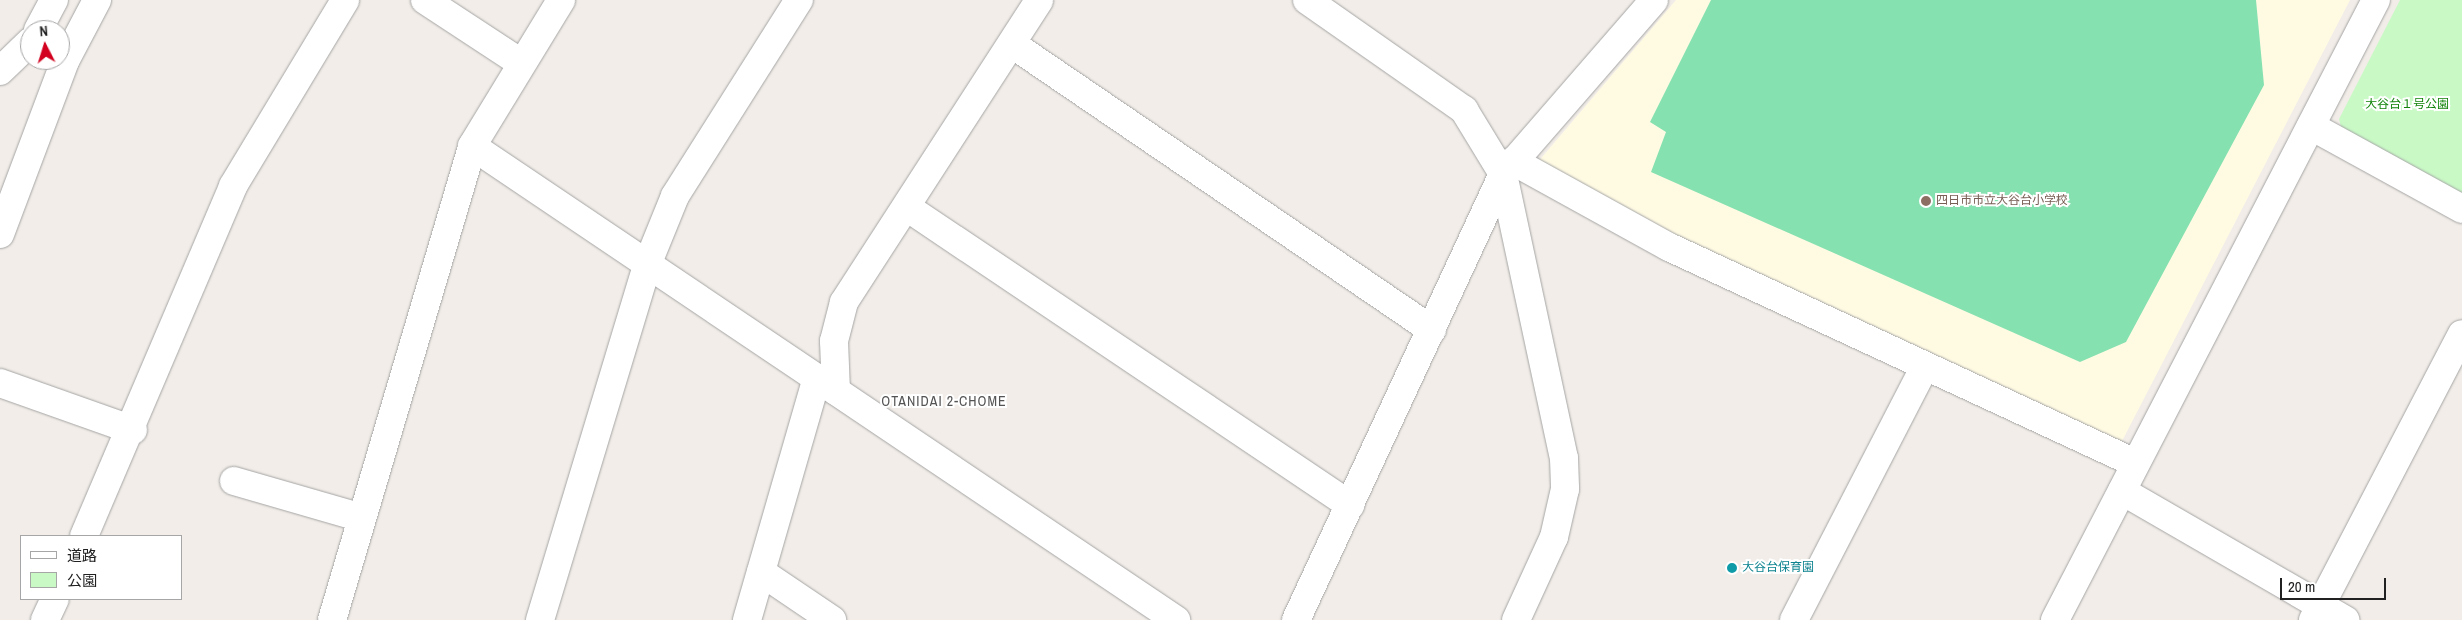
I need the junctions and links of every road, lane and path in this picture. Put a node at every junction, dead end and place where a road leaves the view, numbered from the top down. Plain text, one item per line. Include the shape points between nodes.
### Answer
1 (54, 0) edge
2 (97, 0) edge
3 (345, 0) edge
4 (425, 0) edge
5 (561, 0) edge
6 (799, 0) edge
7 (1039, 0) edge
8 (1307, 0) edge
9 (1654, 0) edge
10 (2376, 0) edge
11 (43, 20) edge
12 (1012, 44) junction
13 (20, 52) edge
14 (521, 63) junction
15 (0, 71) edge
16 (2311, 126) junction
17 (472, 146) junction
18 (1508, 167) junction
19 (908, 208) junction
20 (2462, 209) edge
21 (0, 234) edge
22 (647, 265) junction
23 (1432, 330) junction
24 (2462, 334) edge
25 (1924, 368) junction
26 (0, 383) edge
27 (826, 385) junction
28 (132, 430) junction
29 (2135, 463) junction
30 (234, 481) dead end
31 (2122, 491) junction
32 (1350, 505) junction
33 (362, 518) junction
34 (84, 535) edge
35 (761, 572) junction
36 (55, 600) edge
37 (2318, 611) edge
38 (45, 620) edge
39 (332, 620) edge
40 (540, 620) edge
41 (747, 620) edge
42 (832, 620) edge
43 (1176, 620) edge
44 (1296, 620) edge
45 (1516, 620) edge
46 (1794, 620) edge
47 (2055, 620) edge
48 (2345, 620) edge

1 - 11 street
2 - 21 street via 65,61
3 - 28 street via 232,186
4 - 14 street
5 - 14 street
6 - 22 street via 675,196
7 - 12 street
8 - 18 street via 1464,110
9 - 18 street
10 - 16 street
12 - 19 street
12 - 23 street
13 - 15 street
14 - 17 street
16 - 20 street
16 - 29 street
17 - 22 street
17 - 33 street
18 - 23 street
18 - 25 street
18 - 45 street via 1564,458 1565,489 1554,537
19 - 27 street via 844,302
19 - 32 street
22 - 27 street
22 - 40 street
23 - 32 street
24 - 37 street
25 - 29 street
25 - 46 street
26 - 28 street
27 - 35 street
27 - 43 street
28 - 34 street
29 - 31 street
30 - 33 street
31 - 37 street
31 - 47 street
32 - 44 street
33 - 39 street
35 - 41 street
35 - 42 street
36 - 38 street
37 - 48 street

